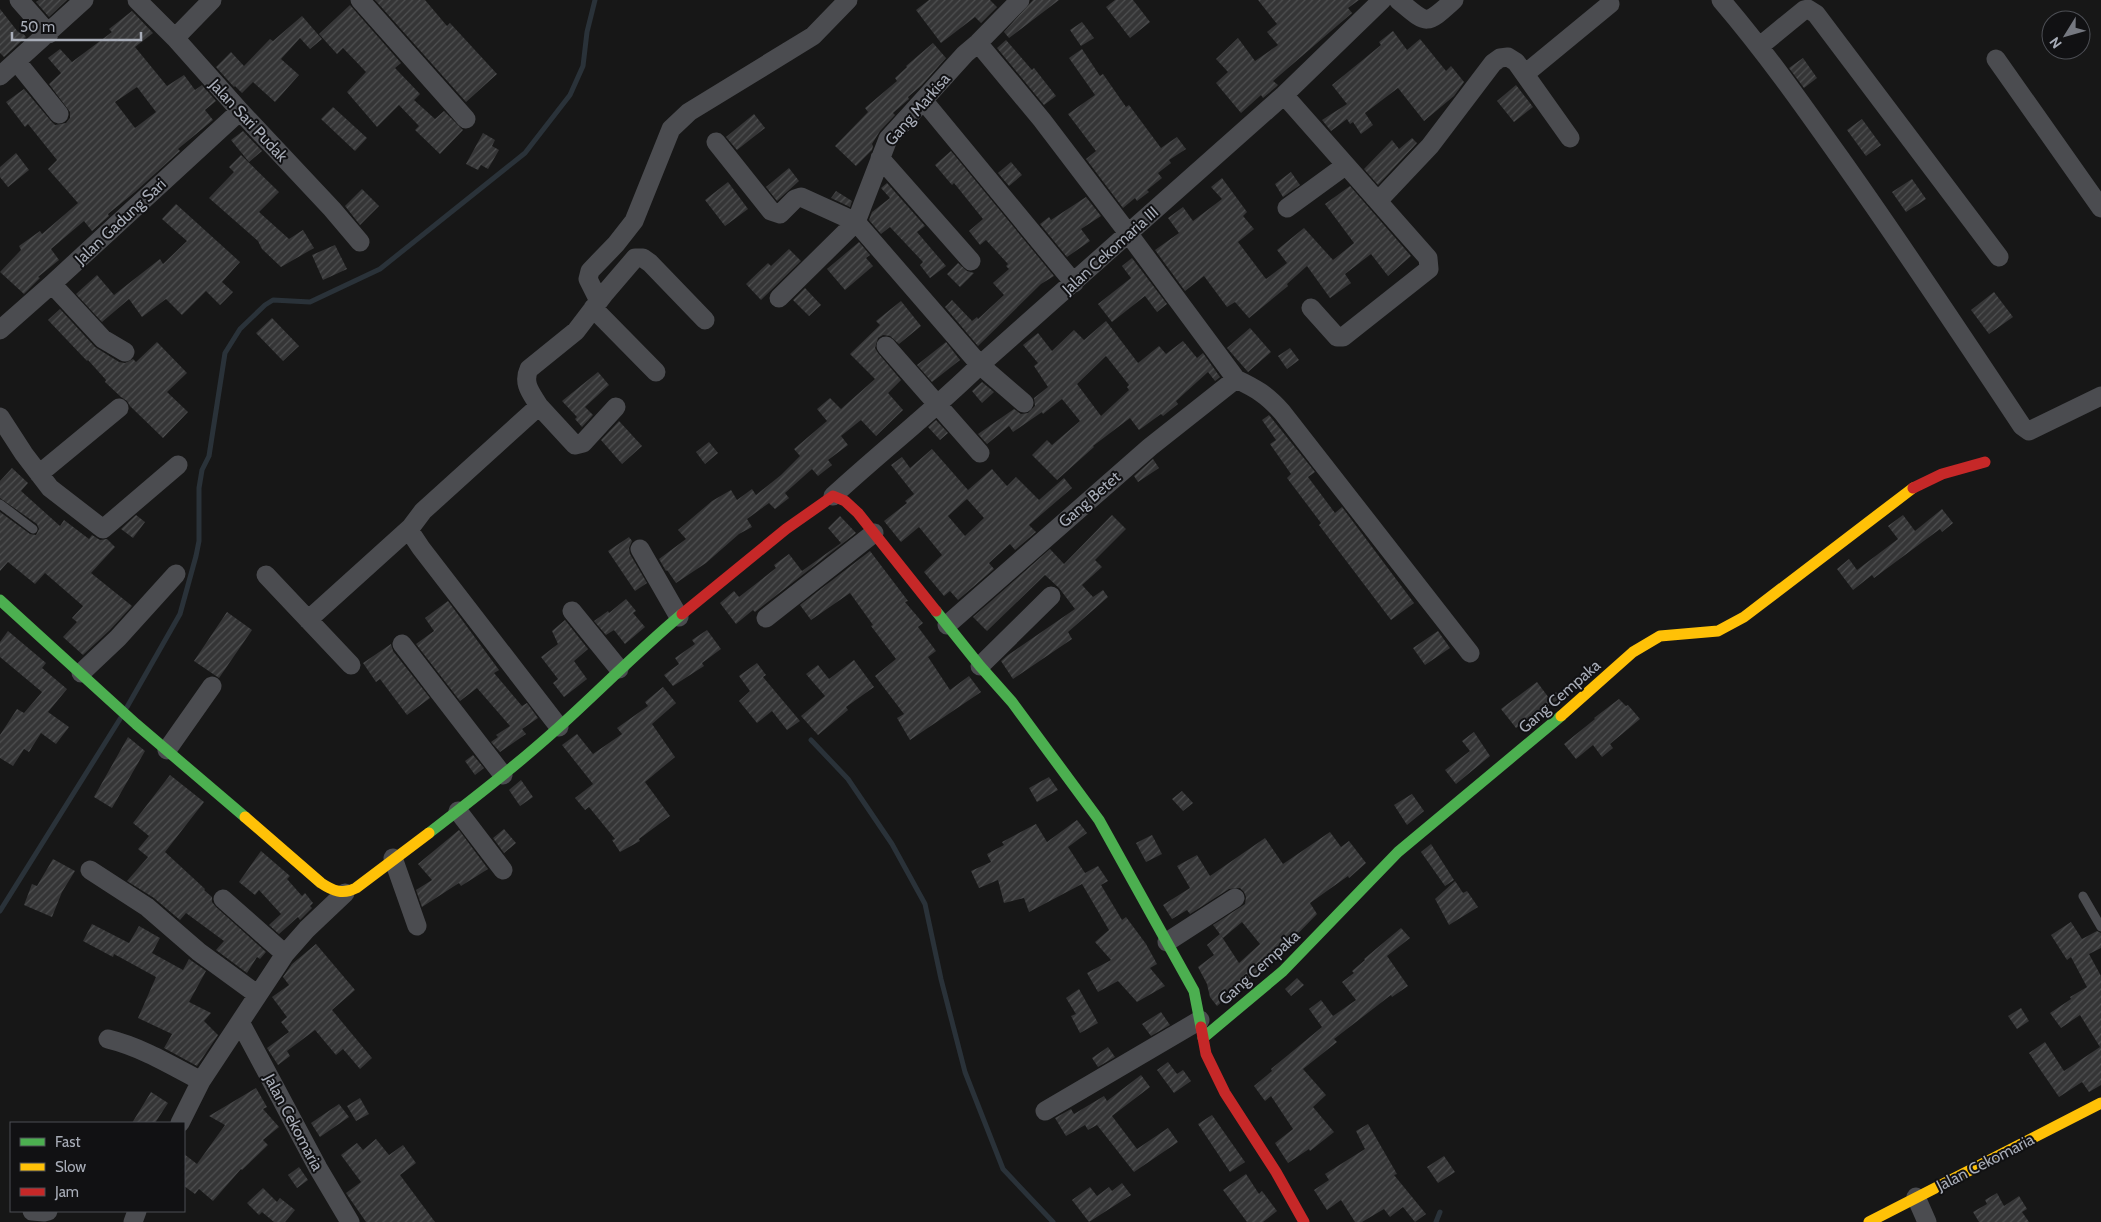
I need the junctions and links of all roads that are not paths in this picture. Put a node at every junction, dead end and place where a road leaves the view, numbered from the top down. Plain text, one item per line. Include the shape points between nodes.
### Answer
1 (19, 0) edge
2 (84, 0) edge
3 (137, 0) edge
4 (212, 0) edge
5 (360, 0) edge
6 (1020, 0) edge
7 (1382, 0) edge
8 (1398, 0) edge
9 (1454, 0) edge
10 (1721, 0) edge
11 (838, 3) edge
12 (1610, 4) dead end
13 (49, 34) junction
14 (175, 38) junction
15 (978, 44) junction
16 (1760, 46) junction
17 (1996, 59) dead end
18 (17, 62) junction
19 (1525, 74) junction
20 (0, 76) edge
21 (1284, 95) junction
22 (923, 100) junction
23 (240, 111) junction
24 (59, 114) dead end
25 (466, 119) dead end
26 (1570, 138) dead end
27 (716, 142) dead end
28 (880, 158) junction
29 (1346, 165) junction
30 (1378, 202) junction
31 (1287, 208) dead end
32 (2101, 208) edge
33 (856, 222) junction
34 (1128, 233) junction
35 (360, 242) dead end
36 (1998, 257) dead end
37 (971, 261) dead end
38 (52, 284) junction
39 (1074, 284) junction
40 (779, 298) dead end
41 (596, 305) junction
42 (1311, 308) dead end
43 (705, 320) dead end
44 (0, 330) edge
45 (886, 346) dead end
46 (125, 352) dead end
47 (980, 365) junction
48 (656, 372) dead end
49 (1236, 379) junction
50 (2101, 396) edge
51 (1024, 403) dead end
52 (939, 405) junction
53 (539, 406) junction
54 (616, 407) dead end
55 (119, 408) dead end
56 (0, 417) edge
57 (980, 453) dead end
58 (1986, 462) dead end
59 (178, 465) dead end
60 (39, 474) junction
61 (833, 496) junction
62 (0, 504) edge
63 (411, 527) junction
64 (33, 529) dead end
65 (874, 533) junction
66 (640, 549) dead end
67 (176, 574) dead end
68 (266, 575) dead end
69 (1051, 596) dead end
70 (0, 600) edge
71 (572, 610) dead end
72 (679, 617) junction
73 (766, 618) dead end
74 (308, 620) junction
75 (946, 624) junction
76 (402, 644) dead end
77 (1470, 653) dead end
78 (351, 665) dead end
79 (980, 666) junction
80 (619, 669) junction
81 (81, 673) junction
82 (212, 686) dead end
83 (559, 727) junction
84 (167, 750) junction
85 (504, 775) junction
86 (458, 811) junction
87 (393, 858) junction
88 (90, 870) dead end
89 (503, 870) dead end
90 (345, 893) junction
91 (2083, 896) dead end
92 (1236, 898) dead end
93 (223, 900) dead end
94 (417, 926) dead end
95 (2101, 927) edge
96 (1167, 942) junction
97 (285, 954) junction
98 (258, 994) junction
99 (1200, 1020) junction
100 (240, 1022) junction
101 (1203, 1038) junction
102 (108, 1039) dead end
103 (201, 1081) junction
104 (2101, 1103) edge
105 (1045, 1111) dead end
106 (180, 1122) edge
107 (1916, 1197) junction
108 (350, 1222) edge
109 (1304, 1222) edge
110 (1869, 1222) edge
111 (1927, 1222) edge

1 - 13 street
2 - 13 street
3 - 14 street, Jalan Sari Pudak
4 - 14 street
5 - 25 street
6 - 15 street, Gang Markisa
7 - 21 street, Jalan Cekomaria III
8 - 9 street via 1428,20
10 - 16 street
11 - 41 street via 813,36 689,112 671,129 634,221 590,271 588,279
12 - 19 street
13 - 18 street
14 - 23 street, Jalan Sari Pudak
15 - 22 street, Gang Markisa
15 - 34 street via 1042,120
16 - 36 street via 1804,10 1812,10
16 - 50 street via 1928,283 2026,429 2029,431
17 - 32 street
18 - 20 street
18 - 24 street
19 - 26 street
19 - 30 street via 1508,57 1493,63 1430,146
21 - 29 street
21 - 34 street, Jalan Cekomaria III
22 - 28 street, Gang Markisa via 888,139
22 - 39 street
23 - 35 street, Jalan Sari Pudak
23 - 38 street, Jalan Gadung Sari
27 - 33 street via 771,211 780,214 801,197
28 - 33 street, Gang Markisa
28 - 37 street
29 - 30 street
29 - 31 street
30 - 42 street via 1428,258 1429,269 1343,337 1337,337
33 - 40 street, Gang Markisa
33 - 47 street
34 - 39 street, Jalan Cekomaria III
34 - 49 street
38 - 44 street, Jalan Gadung Sari
38 - 46 street via 103,339
39 - 47 street, Jalan Cekomaria III
41 - 43 street via 638,257 650,263
41 - 48 street
41 - 53 street via 576,331 529,369 526,384
45 - 52 street
47 - 51 street
47 - 52 street, Jalan Cekomaria III
49 - 75 street, Gang Betet via 1150,446
49 - 77 street via 1269,397 1282,412
52 - 57 street
52 - 61 street, Jalan Cekomaria III
53 - 54 street via 575,445 583,443
53 - 63 street via 423,510
55 - 60 street
56 - 60 street
58 - 101 street, Gang Cempaka via 1920,483 1744,618 1718,631 1660,636 1634,652 1398,852 1283,971
59 - 60 street via 103,529 50,488
61 - 65 street via 843,499 855,509
61 - 72 street via 786,529
62 - 64 lane
63 - 74 street
63 - 83 street via 411,533 421,548
65 - 73 street
65 - 75 street
66 - 72 street
67 - 81 street
68 - 74 street
69 - 79 street
70 - 81 street
71 - 80 street
72 - 80 street
74 - 78 street
75 - 79 street
76 - 85 street
79 - 96 street via 1012,702 1099,820
80 - 83 street
81 - 84 street
82 - 84 street
83 - 85 street
84 - 90 street via 322,883 333,891
85 - 86 street
86 - 87 street
86 - 89 street
87 - 90 street
87 - 94 street
88 - 98 street via 147,907 200,952
90 - 97 street
91 - 95 lane
92 - 96 street
93 - 97 street
96 - 99 street via 1194,991
97 - 98 street
98 - 100 street
99 - 101 street
99 - 105 street
100 - 103 street
100 - 108 street, Jalan Cekomaria
101 - 109 street via 1206,1054 1225,1094
102 - 103 street via 133,1046
103 - 106 street
104 - 107 street, Jalan Cekomaria
107 - 110 street, Jalan Cekomaria
107 - 111 street

